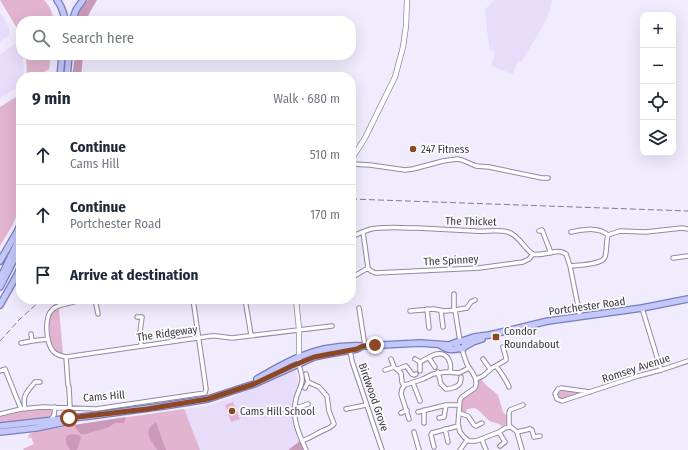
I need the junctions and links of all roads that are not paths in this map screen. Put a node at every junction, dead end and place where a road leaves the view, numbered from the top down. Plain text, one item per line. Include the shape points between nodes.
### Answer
1 (58, 0) edge
2 (83, 0) edge
3 (407, 0) edge
4 (64, 16) edge
5 (74, 16) edge
6 (62, 60) edge
7 (69, 60) edge
8 (60, 72) edge
9 (67, 72) edge
10 (356, 152) edge
11 (356, 164) edge
12 (548, 178) dead end
13 (541, 229) dead end
14 (688, 229) edge
15 (363, 232) junction
16 (571, 232) dead end
17 (16, 234) edge
18 (356, 235) edge
19 (608, 235) junction
20 (16, 246) edge
21 (550, 253) junction
22 (533, 254) junction
23 (16, 256) edge
24 (688, 256) edge
25 (673, 258) dead end
26 (0, 261) edge
27 (570, 266) junction
28 (368, 268) junction
29 (356, 275) edge
30 (16, 276) edge
31 (0, 279) edge
32 (0, 287) edge
33 (454, 294) dead end
34 (688, 299) edge
35 (476, 300) dead end
36 (64, 304) edge
37 (96, 304) edge
38 (193, 304) edge
39 (246, 304) edge
40 (296, 304) edge
41 (0, 305) edge
42 (60, 305) joint
43 (359, 308) dead end
44 (642, 308) junction
45 (427, 309) junction
46 (455, 310) junction
47 (410, 311) dead end
48 (441, 311) junction
49 (143, 312) dead end
50 (98, 314) dead end
51 (137, 316) dead end
52 (580, 316) junction
53 (142, 317) junction
54 (332, 326) dead end
55 (443, 327) dead end
56 (429, 328) dead end
57 (299, 329) junction
58 (31, 334) dead end
59 (251, 335) junction
60 (198, 338) junction
61 (48, 339) junction
62 (32, 341) junction
63 (21, 343) dead end
64 (461, 345) junction
65 (141, 346) junction
66 (364, 346) junction
67 (503, 348) dead end
68 (350, 350) junction
69 (66, 357) junction
70 (298, 357) junction
71 (429, 358) junction
72 (391, 359) dead end
73 (415, 359) dead end
74 (486, 361) dead end
75 (688, 361) edge
76 (420, 362) junction
77 (299, 363) junction
78 (496, 366) junction
79 (435, 367) dead end
80 (396, 368) junction
81 (469, 368) junction
82 (490, 369) junction
83 (385, 370) dead end
84 (661, 370) junction
85 (0, 371) edge
86 (420, 371) dead end
87 (438, 372) junction
88 (450, 372) junction
89 (306, 374) dead end
90 (416, 374) dead end
91 (461, 377) dead end
92 (32, 378) dead end
93 (476, 379) junction
94 (35, 382) junction
95 (40, 382) dead end
96 (308, 382) junction
97 (413, 382) junction
98 (404, 386) junction
99 (509, 387) dead end
100 (305, 388) dead end
101 (236, 390) junction
102 (590, 392) junction
103 (420, 401) dead end
104 (515, 403) dead end
105 (308, 404) dead end
106 (446, 404) junction
107 (366, 405) junction
108 (460, 405) junction
109 (523, 405) dead end
110 (55, 407) junction
111 (516, 407) junction
112 (70, 408) junction
113 (295, 408) junction
114 (21, 409) junction
115 (25, 409) junction
116 (346, 409) dead end
117 (407, 410) junction
118 (424, 410) junction
119 (418, 412) dead end
120 (401, 413) dead end
121 (459, 413) junction
122 (0, 414) edge
123 (90, 416) junction
124 (439, 418) dead end
125 (409, 419) dead end
126 (51, 420) junction
127 (424, 423) dead end
128 (482, 423) dead end
129 (0, 426) edge
130 (458, 426) junction
131 (509, 427) junction
132 (445, 429) junction
133 (0, 432) edge
134 (414, 432) dead end
135 (499, 432) junction
136 (517, 432) junction
137 (540, 436) dead end
138 (467, 440) junction
139 (482, 440) junction
140 (302, 441) junction
141 (448, 442) dead end
142 (433, 446) dead end
143 (500, 446) dead end
144 (306, 450) edge
145 (382, 450) edge
146 (419, 450) edge
147 (460, 450) edge
148 (486, 450) edge
149 (522, 450) edge

1 - 4 main road
2 - 5 main road
3 - 10 street via 403,47 394,77
6 - 8 main road
7 - 9 main road
11 - 12 street via 405,170 458,159 476,166
13 - 21 street
14 - 19 street via 620,231
15 - 18 street, The Thicket
15 - 22 street, The Thicket via 387,228 506,231 512,233
15 - 28 street
16 - 19 street via 594,229
17 - 26 main road
19 - 27 street via 603,260
20 - 31 main road
21 - 22 street
21 - 27 street via 565,253
22 - 28 street, The Spinney via 523,262 479,268 376,273
23 - 32 main road
24 - 25 street
27 - 52 street
28 - 29 street
30 - 41 main road
33 - 46 street
34 - 44 main road, Portchester Road
35 - 46 street via 467,308
36 - 42 street
37 - 50 street
38 - 60 street
39 - 59 street
40 - 57 street
42 - 61 street via 51,310 47,319
43 - 66 street
44 - 52 main road, Portchester Road
44 - 84 street
45 - 47 street
45 - 48 street
45 - 56 street
46 - 48 street
46 - 64 street
48 - 55 street
49 - 53 street
51 - 53 street
52 - 64 main road, Portchester Road via 474,337
53 - 65 street
54 - 57 street, The Ridgeway
57 - 59 street, The Ridgeway
57 - 70 street
58 - 62 street
59 - 60 street, The Ridgeway
60 - 65 street, The Ridgeway
60 - 112 street, Cams Hill via 206,389 203,394 96,409
61 - 62 street
61 - 69 street via 54,352
62 - 63 street
64 - 66 main road, Portchester Road via 425,343
64 - 81 street
65 - 69 street, The Ridgeway
66 - 68 main road, Portchester Road
66 - 70 main road, Portchester Road via 333,347
67 - 78 street via 506,359
68 - 77 main road, Portchester Road via 318,356
68 - 107 street, Birdwood Grove
69 - 112 street
70 - 77 street
70 - 101 main road, Cams Hill
71 - 76 street
71 - 79 street
71 - 88 street via 445,355 450,362
72 - 80 street
73 - 76 street
74 - 82 street
75 - 84 street, Romsey Avenue
76 - 86 street
77 - 101 main road, Cams Hill
77 - 113 street via 302,380
78 - 82 street
78 - 99 street
80 - 83 street
80 - 90 street via 406,366 412,374
80 - 98 street via 401,373
81 - 88 street via 457,373
81 - 93 street
82 - 93 street
84 - 102 street, Romsey Avenue
85 - 114 street via 5,369
87 - 88 street
87 - 91 street via 441,384 449,390 460,384
87 - 97 street
89 - 96 street
92 - 94 street
93 - 108 street via 475,388 462,397
94 - 95 street
94 - 115 street via 25,394
96 - 100 street
96 - 140 street via 320,386 327,396 334,424 331,428
97 - 98 street
97 - 103 street
98 - 117 street via 401,394
101 - 123 main road, Cams Hill via 193,402
102 - 102 street, Romsey Avenue via 562,401 557,400 555,396 556,390 561,388
104 - 111 street
105 - 113 street
106 - 108 street
106 - 118 street
106 - 124 street via 444,417
107 - 116 street
107 - 145 street, Birdwood Grove
108 - 121 street
109 - 111 street
110 - 112 street, Cams Hill
110 - 115 street, Cams Hill
110 - 126 street
111 - 131 street via 510,411
113 - 140 street via 295,421
114 - 115 street, Cams Hill
114 - 122 street, Cams Hill
117 - 120 street
117 - 125 street
118 - 119 street
118 - 127 street
121 - 128 street via 468,416 476,426
121 - 130 street
123 - 126 main road, Cams Hill
123 - 133 main road, Cams Hill via 36,428
126 - 129 main road, Cams Hill
130 - 132 street
130 - 138 street
131 - 135 street
131 - 136 street
132 - 141 street
132 - 142 street via 432,433
134 - 146 street
135 - 139 street
135 - 143 street via 505,442
136 - 137 street via 530,427 534,437
136 - 149 street
138 - 139 street
138 - 147 street
139 - 148 street
140 - 144 street

